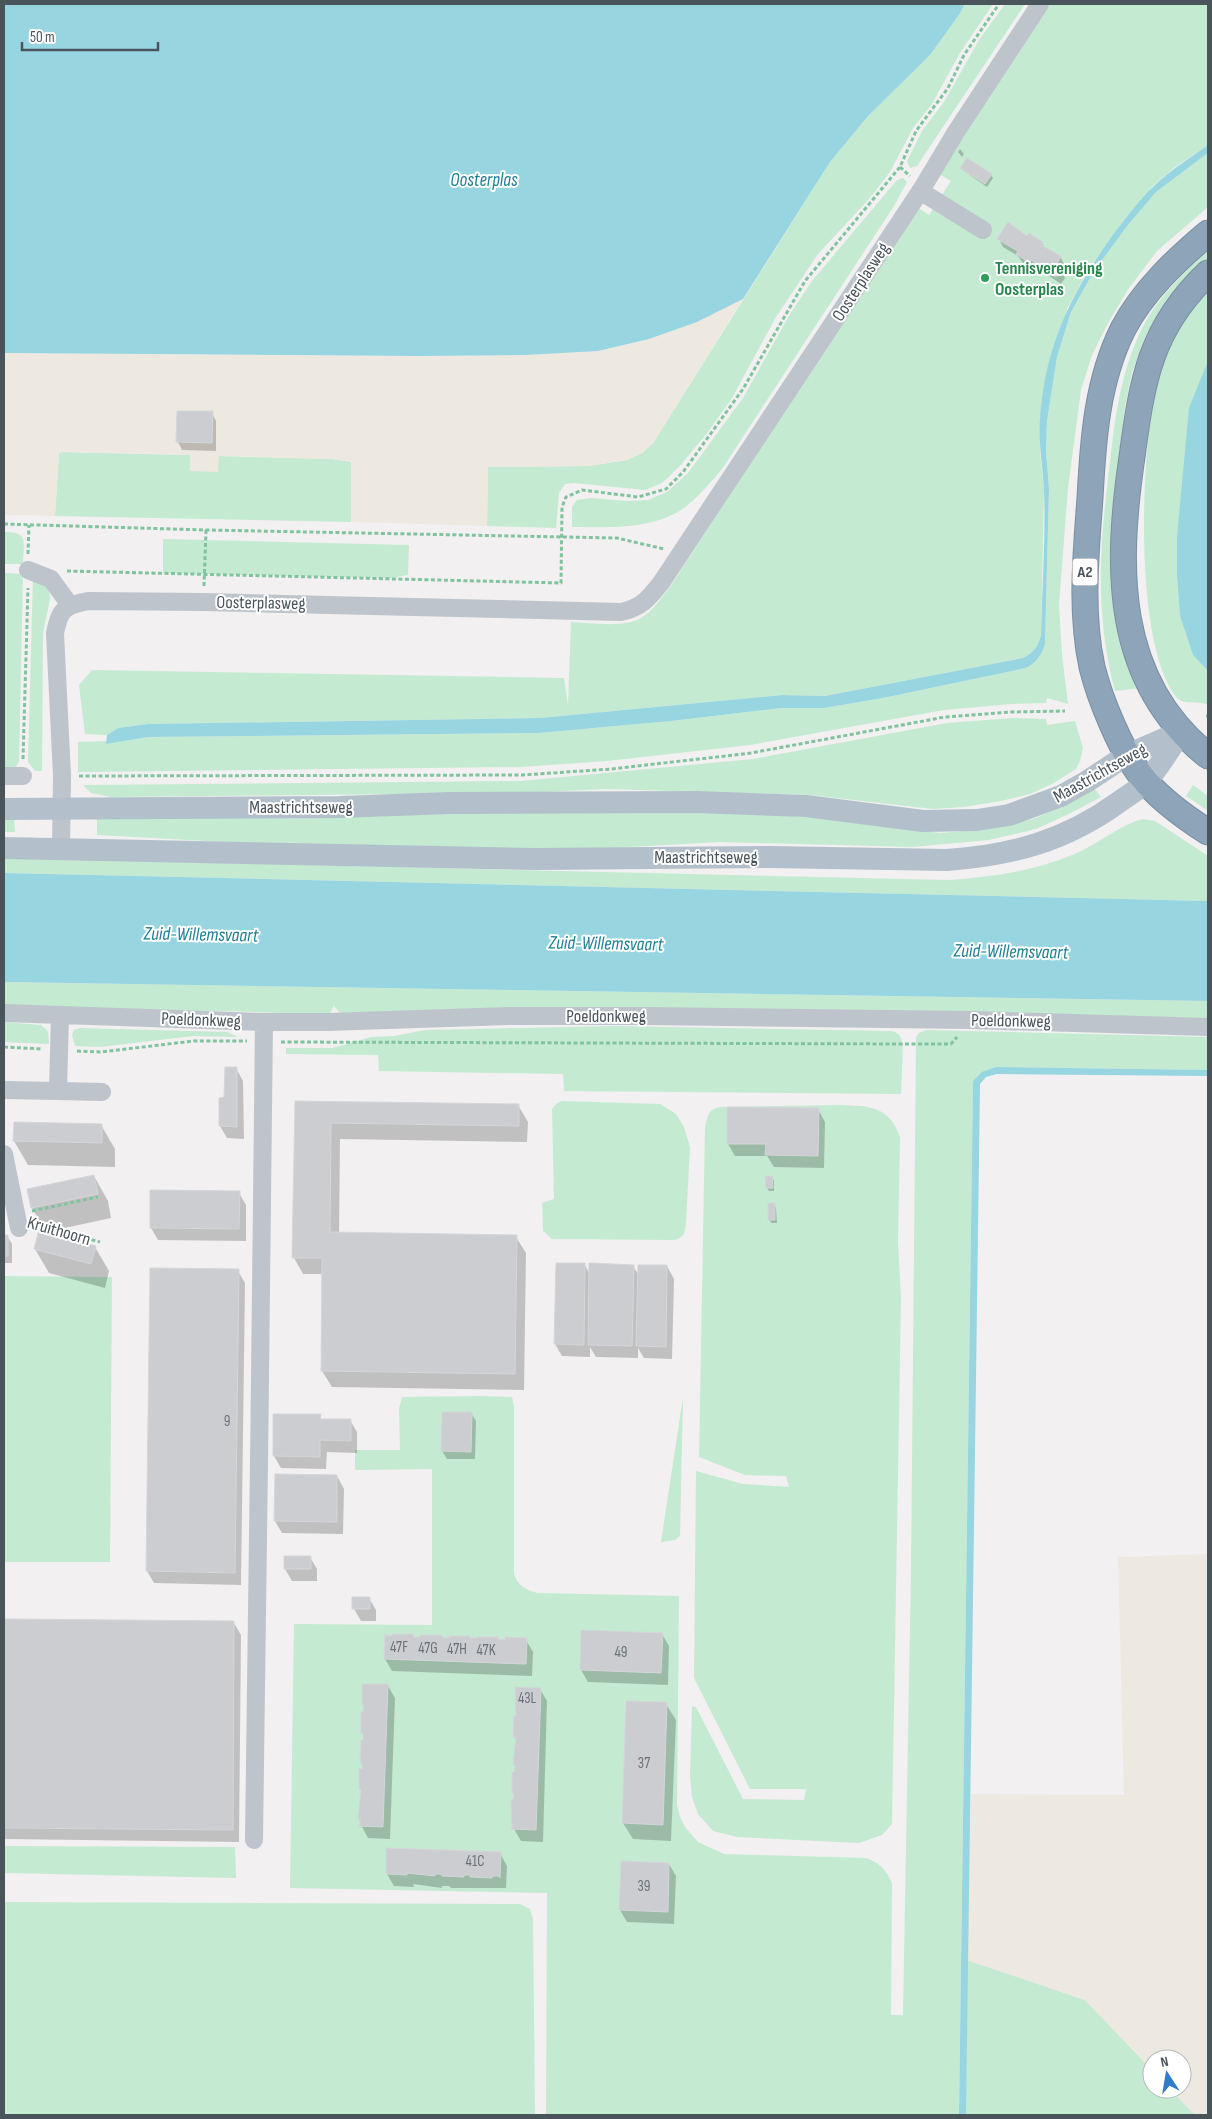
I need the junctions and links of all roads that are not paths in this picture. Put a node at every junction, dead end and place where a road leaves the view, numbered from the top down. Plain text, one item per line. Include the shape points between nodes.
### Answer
1 (1040, 4) edge
2 (920, 191) junction
3 (983, 230) dead end
4 (1208, 233) edge
5 (1208, 273) edge
6 (28, 570) road end
7 (70, 605) junction
8 (1182, 731) junction
9 (1127, 755) junction
10 (1208, 756) edge
11 (4, 776) edge
12 (23, 776) road end
13 (1146, 782) junction
14 (4, 809) edge
15 (61, 810) junction
16 (1208, 832) edge
17 (4, 848) edge
18 (61, 850) junction
19 (4, 1012) edge
20 (60, 1015) junction
21 (264, 1022) junction
22 (1208, 1026) edge
23 (4, 1090) edge
24 (58, 1091) junction
25 (102, 1092) dead end
26 (4, 1154) edge
27 (18, 1221) road end
28 (254, 1840) dead end

1 - 2 street, Oosterplasweg
2 - 3 street
2 - 7 street, Oosterplasweg via 661,583 636,609 621,612 88,601
4 - 9 highway, A2 via 1143,298 1124,328 1112,356 1097,416 1085,571 1088,636 1098,689
5 - 8 highway, A2 via 1168,319 1154,348 1138,408 1124,513 1122,574 1132,637 1158,699
6 - 7 street via 51,579
7 - 15 street via 59,616 55,633
8 - 9 main road, Maastrichtseweg
8 - 10 highway
8 - 13 main road, Maastrichtseweg
9 - 13 highway
9 - 15 main road, Maastrichtseweg via 1044,804 1009,815 961,821 923,821 806,806 678,801
11 - 12 street
13 - 16 highway
13 - 18 main road, Maastrichtseweg via 1102,815 1055,839 1014,851 948,860 770,857 535,859
14 - 15 main road, Maastrichtseweg
15 - 18 street
17 - 18 main road, Maastrichtseweg
19 - 20 street, Poeldonkweg
20 - 21 street, Poeldonkweg
20 - 24 street
21 - 22 street, Poeldonkweg via 647,1016
21 - 28 street
23 - 24 street
24 - 25 street
26 - 27 street, Kruithoorn

